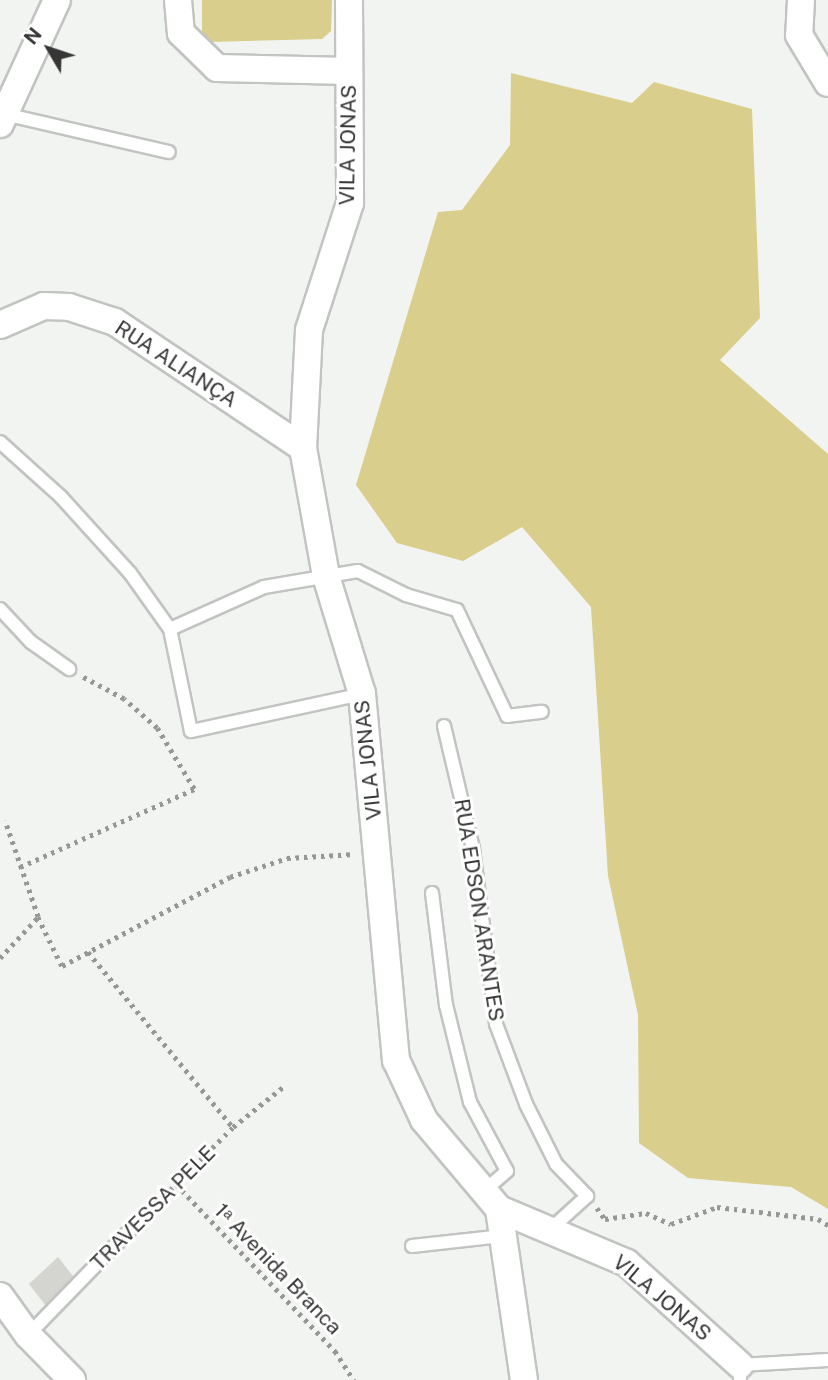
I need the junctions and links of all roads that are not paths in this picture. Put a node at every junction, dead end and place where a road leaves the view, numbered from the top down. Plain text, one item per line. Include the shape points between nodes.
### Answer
1 (57, 0) edge
2 (178, 0) edge
3 (349, 0) edge
4 (801, 0) edge
5 (349, 71) junction
6 (828, 83) edge
7 (2, 119) edge
8 (169, 152) dead end
9 (0, 325) edge
10 (0, 442) edge
11 (303, 448) junction
12 (326, 576) junction
13 (0, 610) edge
14 (170, 629) junction
15 (69, 669) road end
16 (362, 694) junction
17 (542, 712) dead end
18 (444, 726) dead end
19 (432, 893) dead end
20 (491, 1201) junction
21 (136, 1224) road end
22 (552, 1228) junction
23 (503, 1237) junction
24 (412, 1246) dead end
25 (0, 1296) edge
26 (28, 1335) junction
27 (828, 1360) edge
28 (740, 1372) edge
29 (72, 1380) edge
30 (524, 1380) edge

1 - 7 street
2 - 5 street via 181,33 217,68
3 - 5 street, VILA JONAS
4 - 6 street via 799,35
5 - 11 street, VILA JONAS via 350,203 309,330
7 - 8 lane
9 - 11 street, RUA ALIANÇA via 44,306 69,307 115,322
10 - 14 lane via 61,497 130,573
11 - 12 street, VILA JONAS
12 - 14 lane via 264,587
12 - 16 street, VILA JONAS
12 - 17 lane via 358,571 406,596 457,610 507,716
13 - 15 lane via 30,642
14 - 16 lane via 191,731
16 - 20 street, VILA JONAS via 396,1060 424,1120
18 - 22 lane, RUA EDSON ARANTES via 473,849 496,1024 526,1104 556,1164 587,1196
19 - 20 lane via 446,1005 470,1102 507,1171
20 - 22 street, VILA JONAS
20 - 23 street
21 - 26 lane, TRAVESSA PELE
22 - 28 street, VILA JONAS via 627,1263
23 - 24 lane
23 - 30 street
25 - 26 street
26 - 29 street
27 - 28 lane

